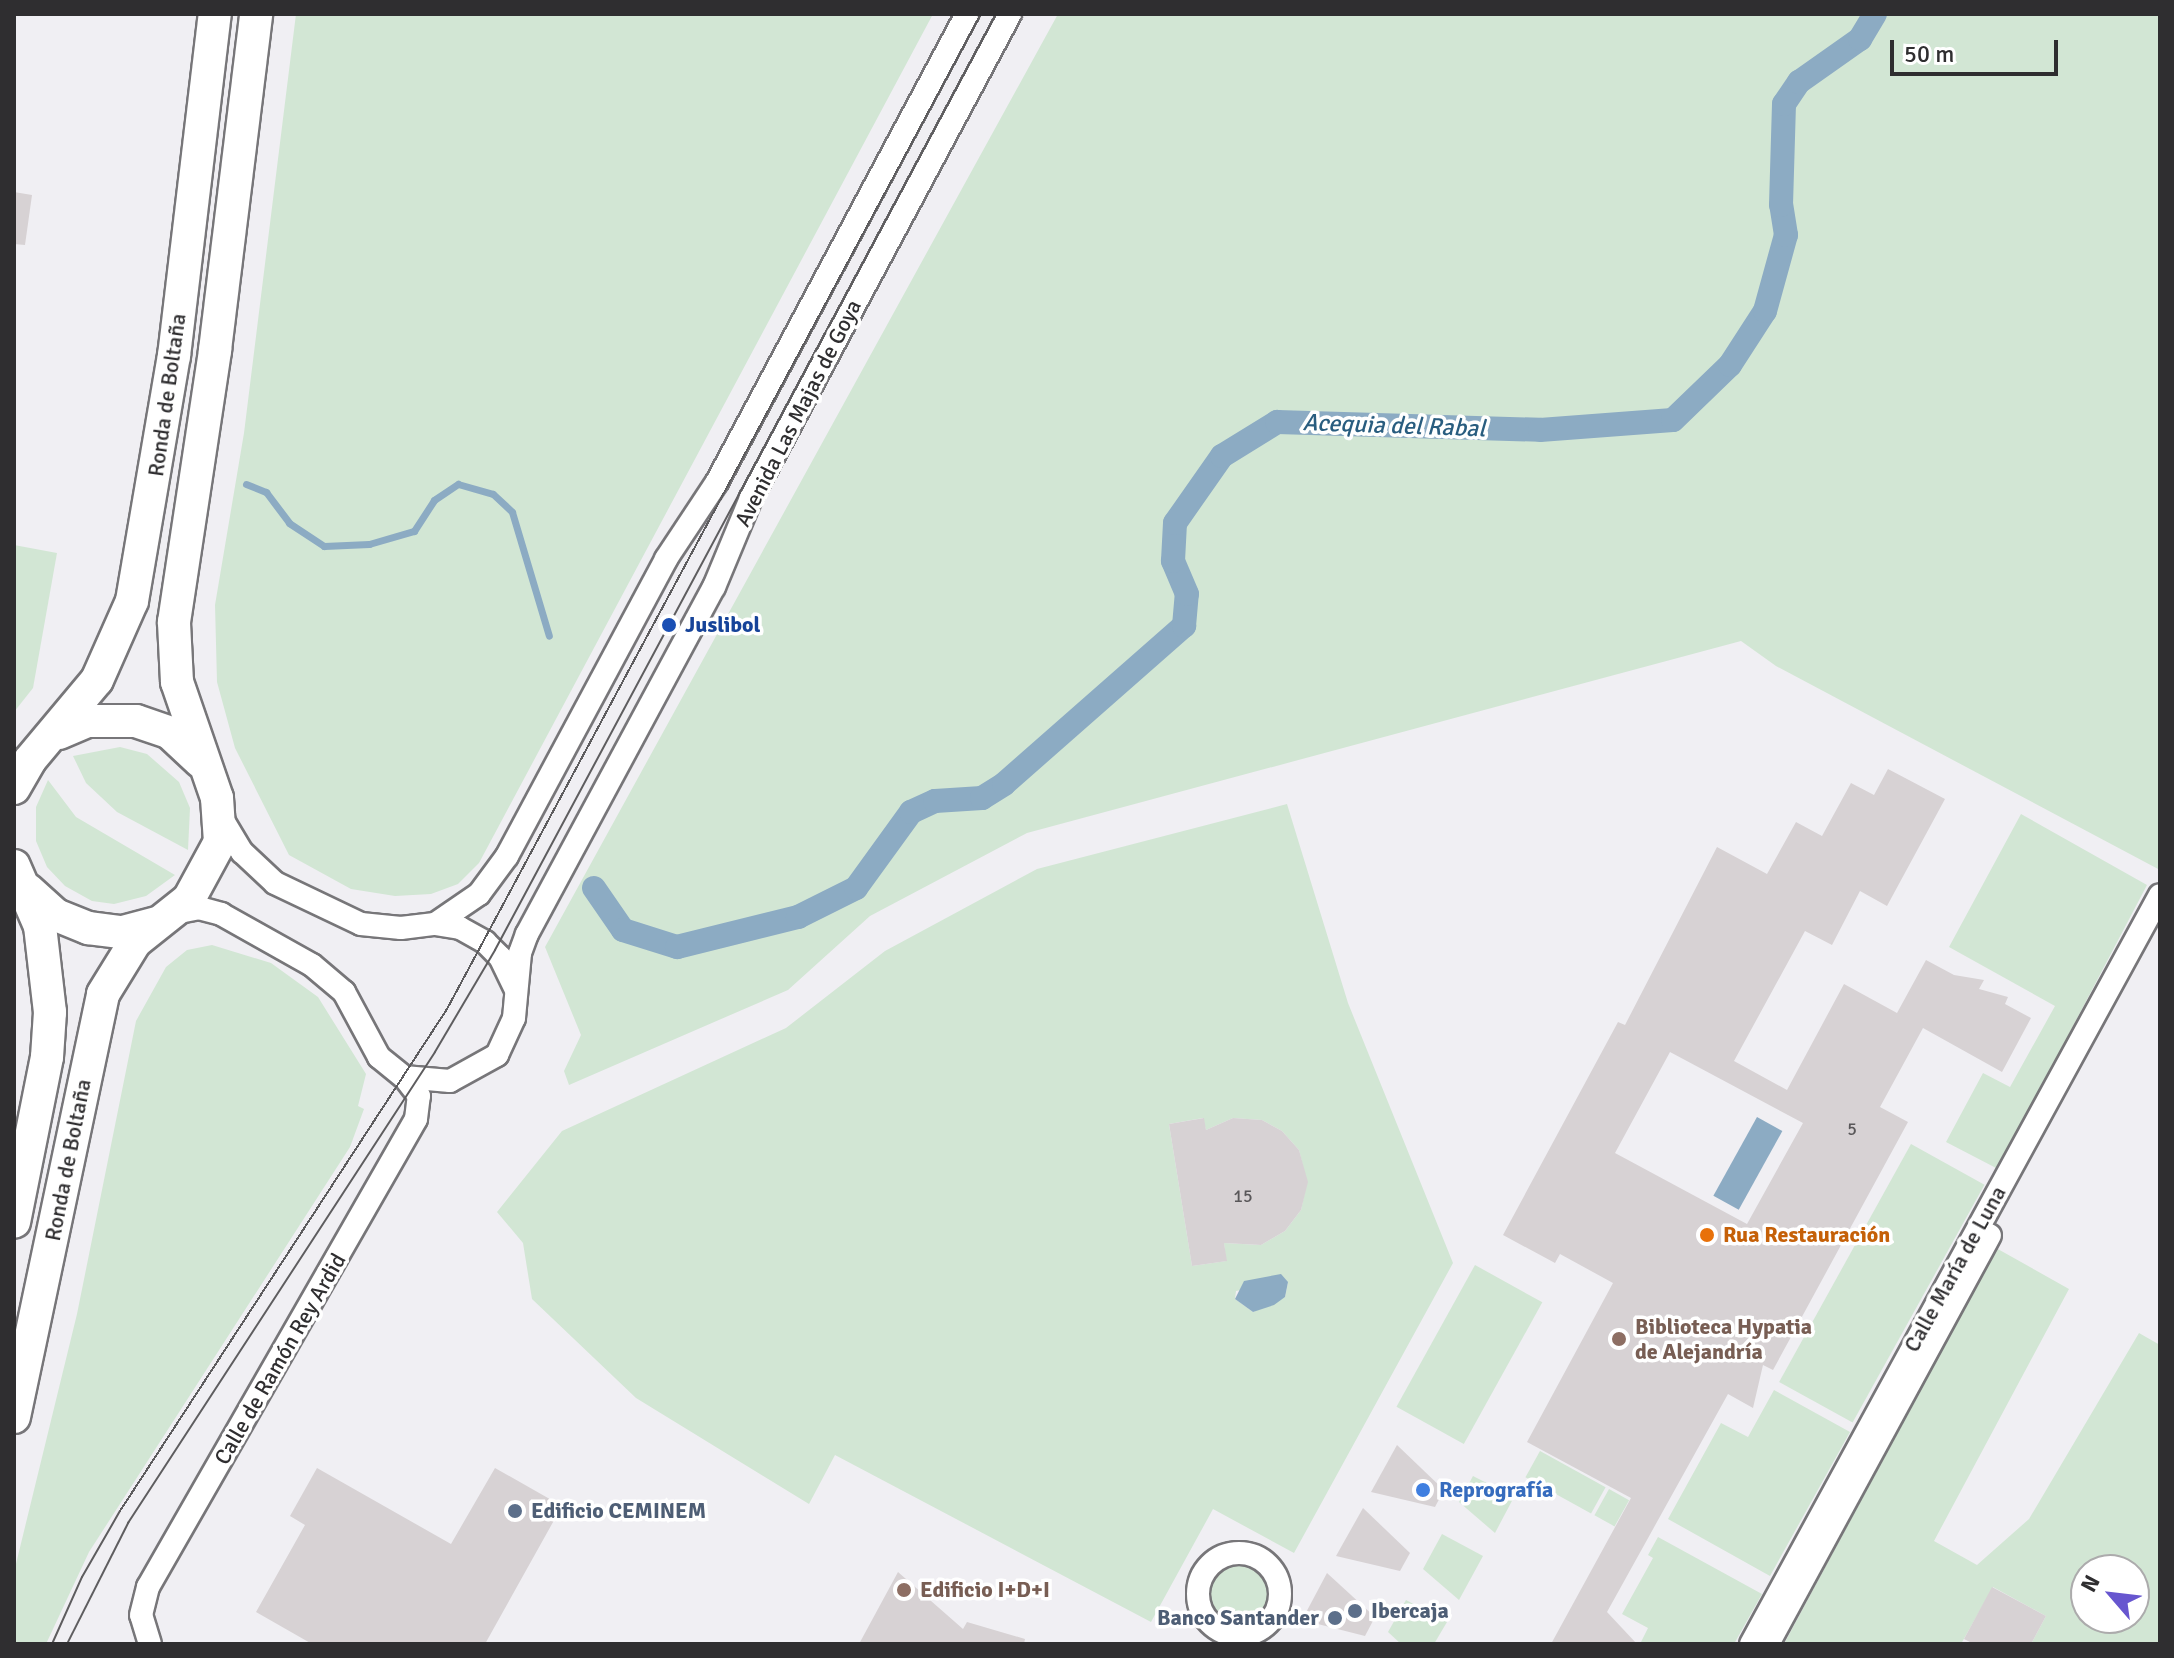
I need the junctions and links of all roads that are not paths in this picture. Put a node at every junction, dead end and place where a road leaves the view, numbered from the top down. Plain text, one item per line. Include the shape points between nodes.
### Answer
1 (215, 14) edge
2 (256, 14) edge
3 (967, 14) edge
4 (1010, 14) edge
5 (40, 747) junction
6 (205, 767) junction
7 (14, 788) edge
8 (221, 813) junction
9 (16, 871) edge
10 (2160, 895) edge
11 (166, 918) junction
12 (435, 924) junction
13 (516, 989) junction
14 (404, 1077) junction
15 (14, 1222) edge
16 (1990, 1235) dead end
17 (14, 1417) edge
18 (150, 1644) edge
19 (1751, 1644) edge
20 (1768, 1644) edge

1 - 5 main road, Ronda de Boltaña via 174,356 138,577 125,624 97,680
2 - 6 main road, Ronda de Boltaña via 215,350 174,622 177,682
3 - 12 street, Avenida Las Majas de Goya via 717,482 666,559 507,856 479,894
4 - 13 street, Avenida Las Majas de Goya via 751,498 714,587 527,934
5 - 6 main road, Ronda de Boltaña via 87,721 136,721 185,743
5 - 7 main road, Ronda de Boltaña
6 - 8 main road, Ronda de Boltaña
8 - 11 main road, Ronda de Boltaña via 215,857 203,881
8 - 12 street, Avenida Las Majas de Goya via 233,839 267,876 322,909 382,928
9 - 11 main road, Ronda de Boltaña via 44,906 72,924 123,932
9 - 15 main road, Ronda de Boltaña via 40,926 50,1012 47,1057
10 - 19 street, Calle María de Luna
11 - 14 street via 199,908 221,914 312,965 344,992 379,1057
11 - 17 main road, Ronda de Boltaña via 126,953 98,1012
12 - 13 street, Avenida Las Majas de Goya via 460,928 485,942 500,957
13 - 14 street, Avenida Las Majas de Goya via 510,1032 486,1065 450,1081
14 - 18 street, Calle de Ramón Rey Ardid via 419,1096 416,1119 148,1587 141,1615
16 - 20 street, Calle María de Luna

